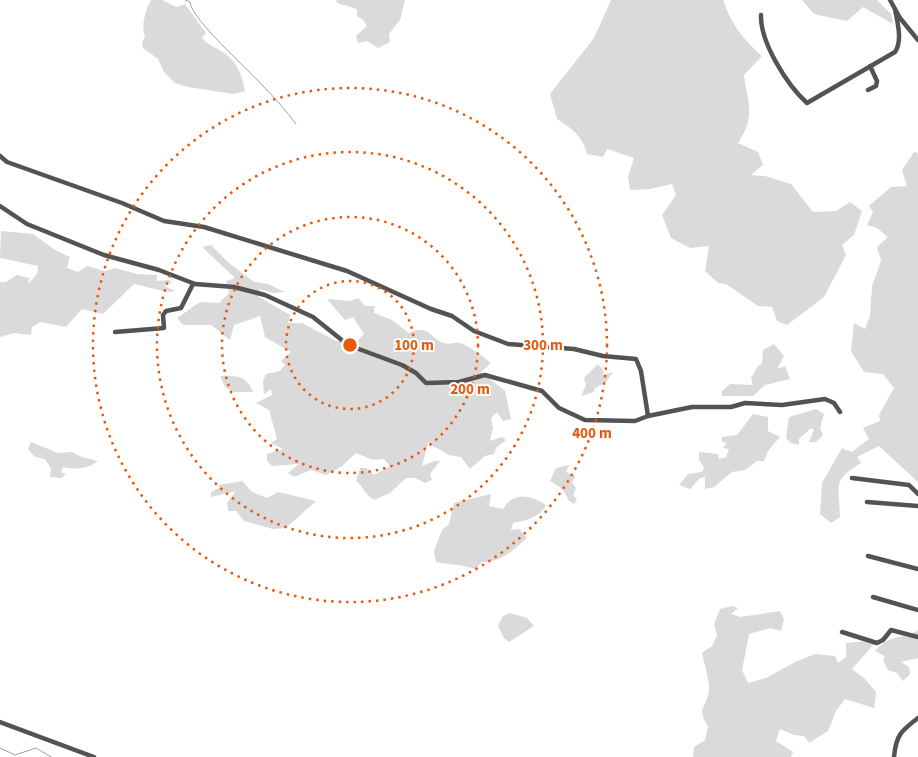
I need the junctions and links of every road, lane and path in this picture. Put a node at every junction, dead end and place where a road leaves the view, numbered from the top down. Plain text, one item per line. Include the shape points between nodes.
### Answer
1 (890, 0) edge
2 (895, 9) junction
3 (762, 15) dead end
4 (918, 40) edge
5 (870, 66) junction
6 (868, 90) dead end
7 (0, 156) edge
8 (0, 206) edge
9 (193, 284) junction
10 (115, 332) dead end
11 (840, 412) dead end
12 (648, 416) junction
13 (852, 478) dead end
14 (918, 494) edge
15 (867, 502) dead end
16 (918, 506) edge
17 (868, 556) dead end
18 (918, 569) edge
19 (873, 597) dead end
20 (918, 610) edge
21 (842, 632) dead end
22 (918, 637) edge
23 (918, 718) edge
24 (0, 722) edge
25 (94, 757) edge
26 (894, 757) edge

1 - 2 street
2 - 4 street
2 - 5 street via 898,48
3 - 5 street via 763,33 784,75 806,102
5 - 6 street via 876,84
7 - 12 street via 7,162 122,202 164,221 204,227 347,271 508,344 636,358
8 - 9 street via 55,236
9 - 10 street via 182,308 166,311 164,328
9 - 12 street via 234,287 265,295 313,317 348,345 402,366 426,383 459,382 485,375 542,391 559,408 585,420 635,421
11 - 12 street via 834,403 825,399 782,405 745,403 731,407 692,407
13 - 14 street via 909,485
15 - 16 street
17 - 18 street
19 - 20 street
21 - 22 street via 877,643 884,640 891,630
23 - 26 street via 900,732
24 - 25 street

